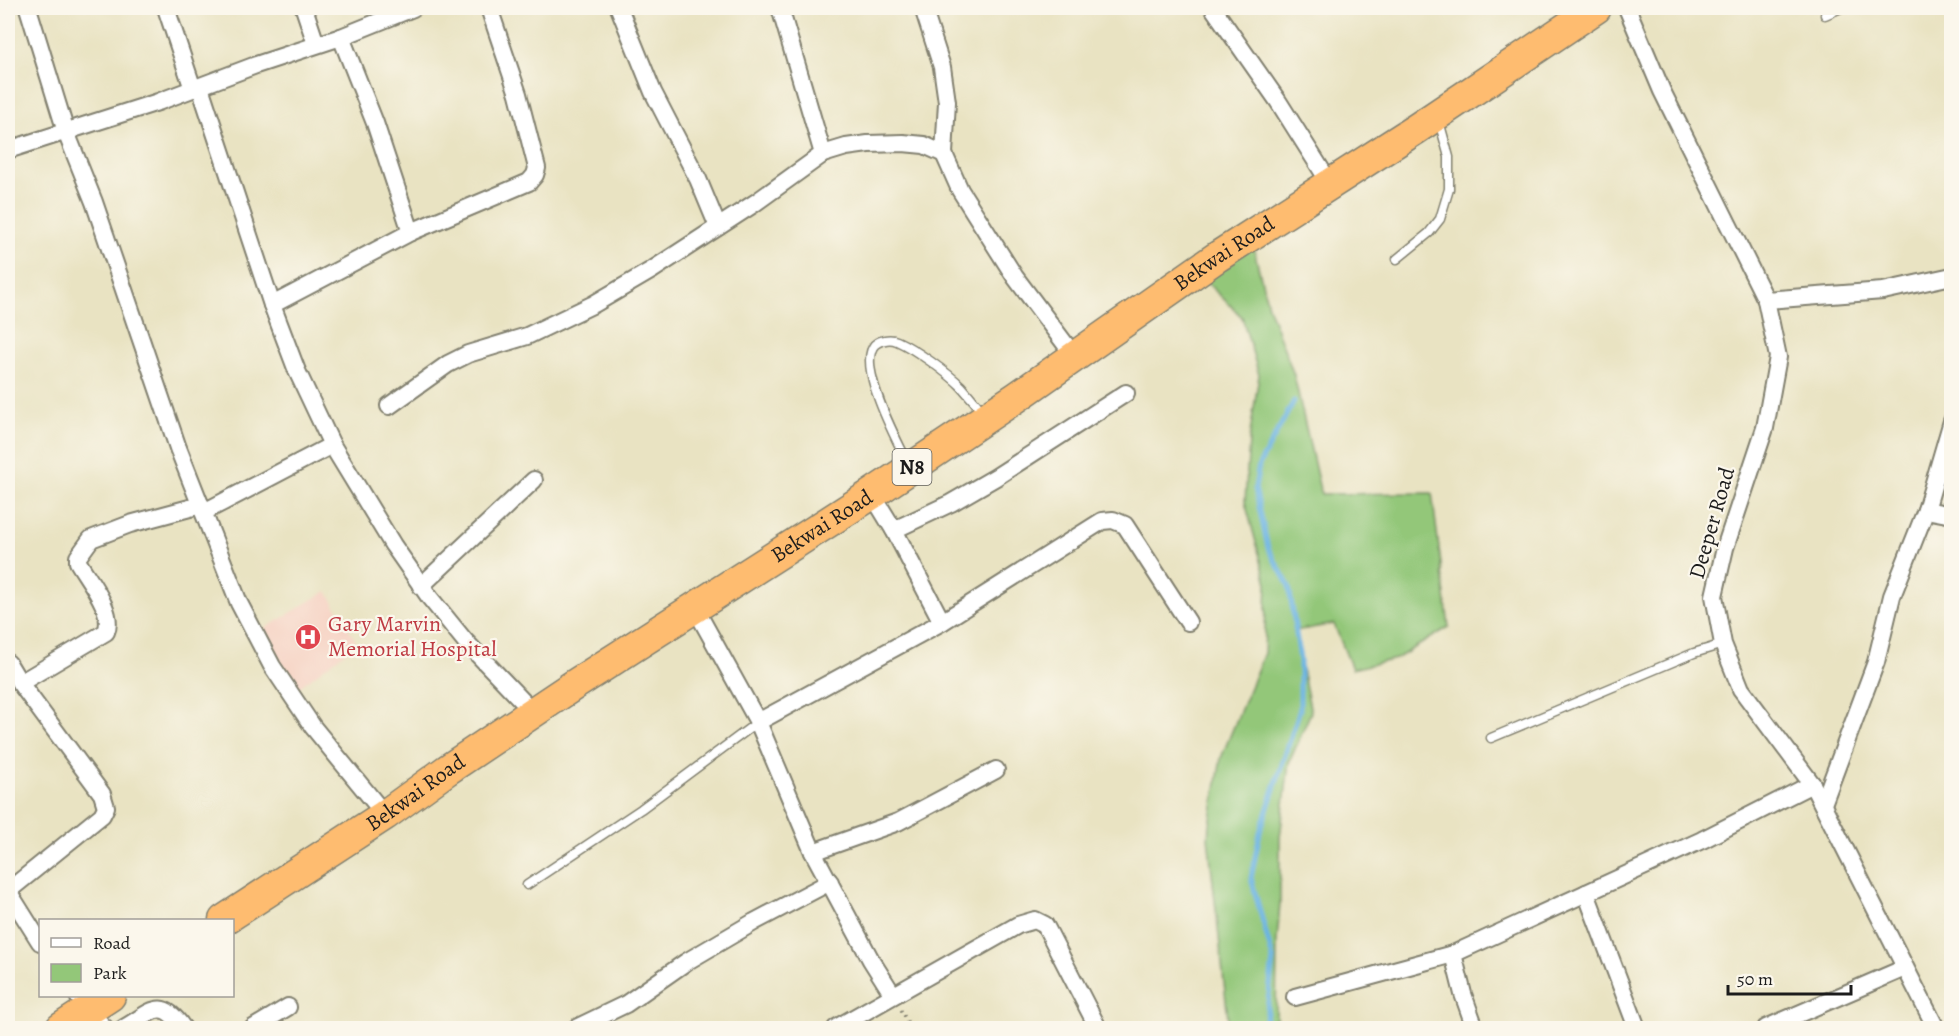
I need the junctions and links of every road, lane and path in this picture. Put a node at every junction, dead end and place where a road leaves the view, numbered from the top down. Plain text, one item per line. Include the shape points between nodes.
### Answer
1 (28, 8) edge
2 (166, 8) edge
3 (304, 8) edge
4 (413, 8) edge
5 (489, 8) edge
6 (619, 8) edge
7 (780, 8) edge
8 (923, 8) edge
9 (1213, 8) edge
10 (1596, 8) edge
11 (1627, 8) edge
12 (1841, 8) edge
13 (1825, 15) dead end
14 (341, 37) junction
15 (316, 44) junction
16 (196, 88) junction
17 (1437, 115) junction
18 (66, 132) junction
19 (8, 150) edge
20 (823, 154) junction
21 (944, 154) junction
22 (1331, 185) junction
23 (718, 227) junction
24 (411, 232) junction
25 (1397, 259) dead end
26 (1952, 276) edge
27 (1766, 300) junction
28 (272, 305) junction
29 (1075, 357) junction
30 (1126, 393) dead end
31 (389, 406) dead end
32 (987, 417) junction
33 (1952, 422) edge
34 (332, 445) junction
35 (910, 468) junction
36 (534, 480) dead end
37 (872, 494) junction
38 (202, 508) junction
39 (1926, 510) junction
40 (1952, 515) edge
41 (894, 530) junction
42 (421, 586) junction
43 (695, 608) junction
44 (942, 622) junction
45 (1188, 622) dead end
46 (1723, 644) junction
47 (8, 663) edge
48 (20, 683) junction
49 (534, 713) junction
50 (758, 722) junction
51 (1491, 738) dead end
52 (996, 770) dead end
53 (1812, 784) junction
54 (1823, 804) junction
55 (385, 815) junction
56 (813, 852) junction
57 (830, 882) junction
58 (527, 885) dead end
59 (8, 891) edge
60 (1586, 893) junction
61 (227, 919) edge
62 (39, 940) edge
63 (1453, 954) junction
64 (1905, 968) junction
65 (893, 995) junction
66 (1295, 997) dead end
67 (288, 1007) dead end
68 (95, 1008) edge
69 (61, 1029) edge
70 (124, 1029) edge
71 (183, 1029) edge
72 (253, 1029) edge
73 (576, 1029) edge
74 (836, 1029) edge
75 (911, 1029) edge
76 (1098, 1029) edge
77 (1475, 1029) edge
78 (1637, 1029) edge
79 (1766, 1029) edge
80 (1936, 1029) edge

1 - 18 street
2 - 16 street
3 - 15 street
4 - 14 street
5 - 24 street via 518,94 537,168 535,175 528,182
6 - 23 street via 653,92
7 - 20 street
8 - 21 street via 942,67 947,102
9 - 22 street
10 - 17 highway, Bekwai Road / N8
11 - 27 street, Deeper Road via 1662,91
12 - 13 lane
14 - 15 street
14 - 24 street
15 - 16 street
16 - 18 street
16 - 28 street
17 - 22 highway, Bekwai Road / N8
17 - 25 lane via 1449,157 1449,189 1440,219
18 - 19 street
18 - 38 street
20 - 21 street via 846,147 903,143 924,145
20 - 23 street
21 - 29 street via 960,190 1015,277
22 - 29 highway, Bekwai Road / N8 via 1217,257
23 - 31 street via 594,304 527,336 448,364
24 - 28 street
26 - 27 street via 1883,291
27 - 46 street, Deeper Road via 1778,357 1765,428 1725,548 1714,596
28 - 34 street via 297,371
29 - 32 highway, Bekwai Road / N8
30 - 41 street via 996,477
32 - 35 highway, Bekwai Road / N8
32 - 35 lane via 960,385 920,355 896,341 880,341 871,354 879,403
33 - 39 street
34 - 38 street
34 - 42 street
35 - 37 highway, Bekwai Road / N8
36 - 42 street
37 - 41 street
37 - 43 highway, Bekwai Road / N8
38 - 48 street via 130,524 91,539 78,562 107,611 110,624 106,632
38 - 55 street via 239,603 272,666 313,727
39 - 40 street
39 - 54 street via 1892,596 1875,662
41 - 44 street
42 - 49 street via 465,641
43 - 49 highway, Bekwai Road / N8
43 - 50 street
44 - 45 street via 1102,521 1113,520 1125,525
44 - 50 street
46 - 51 lane
46 - 53 street, Deeper Road via 1741,689
47 - 48 street
48 - 59 street via 102,794 106,807 102,815
49 - 55 highway, Bekwai Road / N8
50 - 56 street
50 - 58 lane via 641,809
52 - 56 street via 898,822
53 - 54 street, Deeper Road
53 - 60 street
54 - 64 street, Deeper Road
55 - 61 highway, Bekwai Road / N8
56 - 57 street
57 - 65 street
57 - 73 street via 754,922 626,1004
59 - 62 street
60 - 63 street
60 - 78 street
63 - 66 street
63 - 77 street
64 - 79 street
64 - 80 street, Deeper Road
65 - 74 street
65 - 75 path
65 - 76 street via 1018,925 1035,920 1045,925
67 - 72 street
68 - 69 highway
70 - 71 street via 157,1009 166,1009

